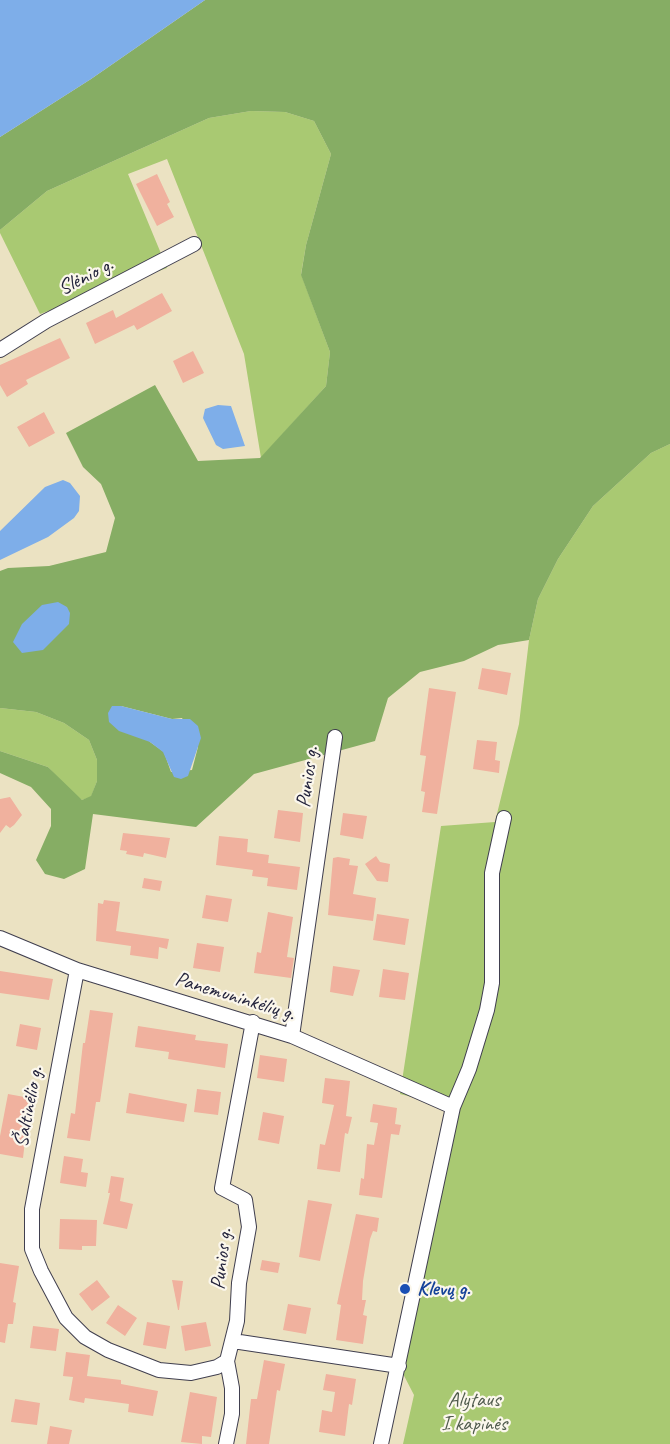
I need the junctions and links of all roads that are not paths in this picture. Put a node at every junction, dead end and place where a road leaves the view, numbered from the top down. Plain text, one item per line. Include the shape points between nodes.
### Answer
1 (194, 244) dead end
2 (0, 350) edge
3 (335, 737) dead end
4 (504, 818) dead end
5 (0, 938) edge
6 (77, 970) junction
7 (253, 1022) junction
8 (292, 1036) junction
9 (453, 1107) junction
10 (233, 1341) junction
11 (227, 1361) junction
12 (399, 1366) junction
13 (226, 1444) edge
14 (381, 1444) edge

1 - 2 street, Slėnio g. via 46,321
3 - 8 street, Punios g.
4 - 9 street via 492,873 492,983 469,1069
5 - 6 street, Panemuninkėlių g.
6 - 7 street, Panemuninkėlių g.
6 - 11 street, Šaltinėlio g. via 32,1209 32,1248 40,1271 66,1318 85,1337 108,1350 159,1370 191,1373
7 - 8 street, Panemuninkėlių g.
7 - 10 street, Punios g. via 222,1188 245,1200 249,1227
8 - 9 street, Panemuninkėlių g.
9 - 12 street
10 - 11 street, Punios g.
10 - 12 street
11 - 13 street, Punios g. via 232,1414
12 - 14 street

